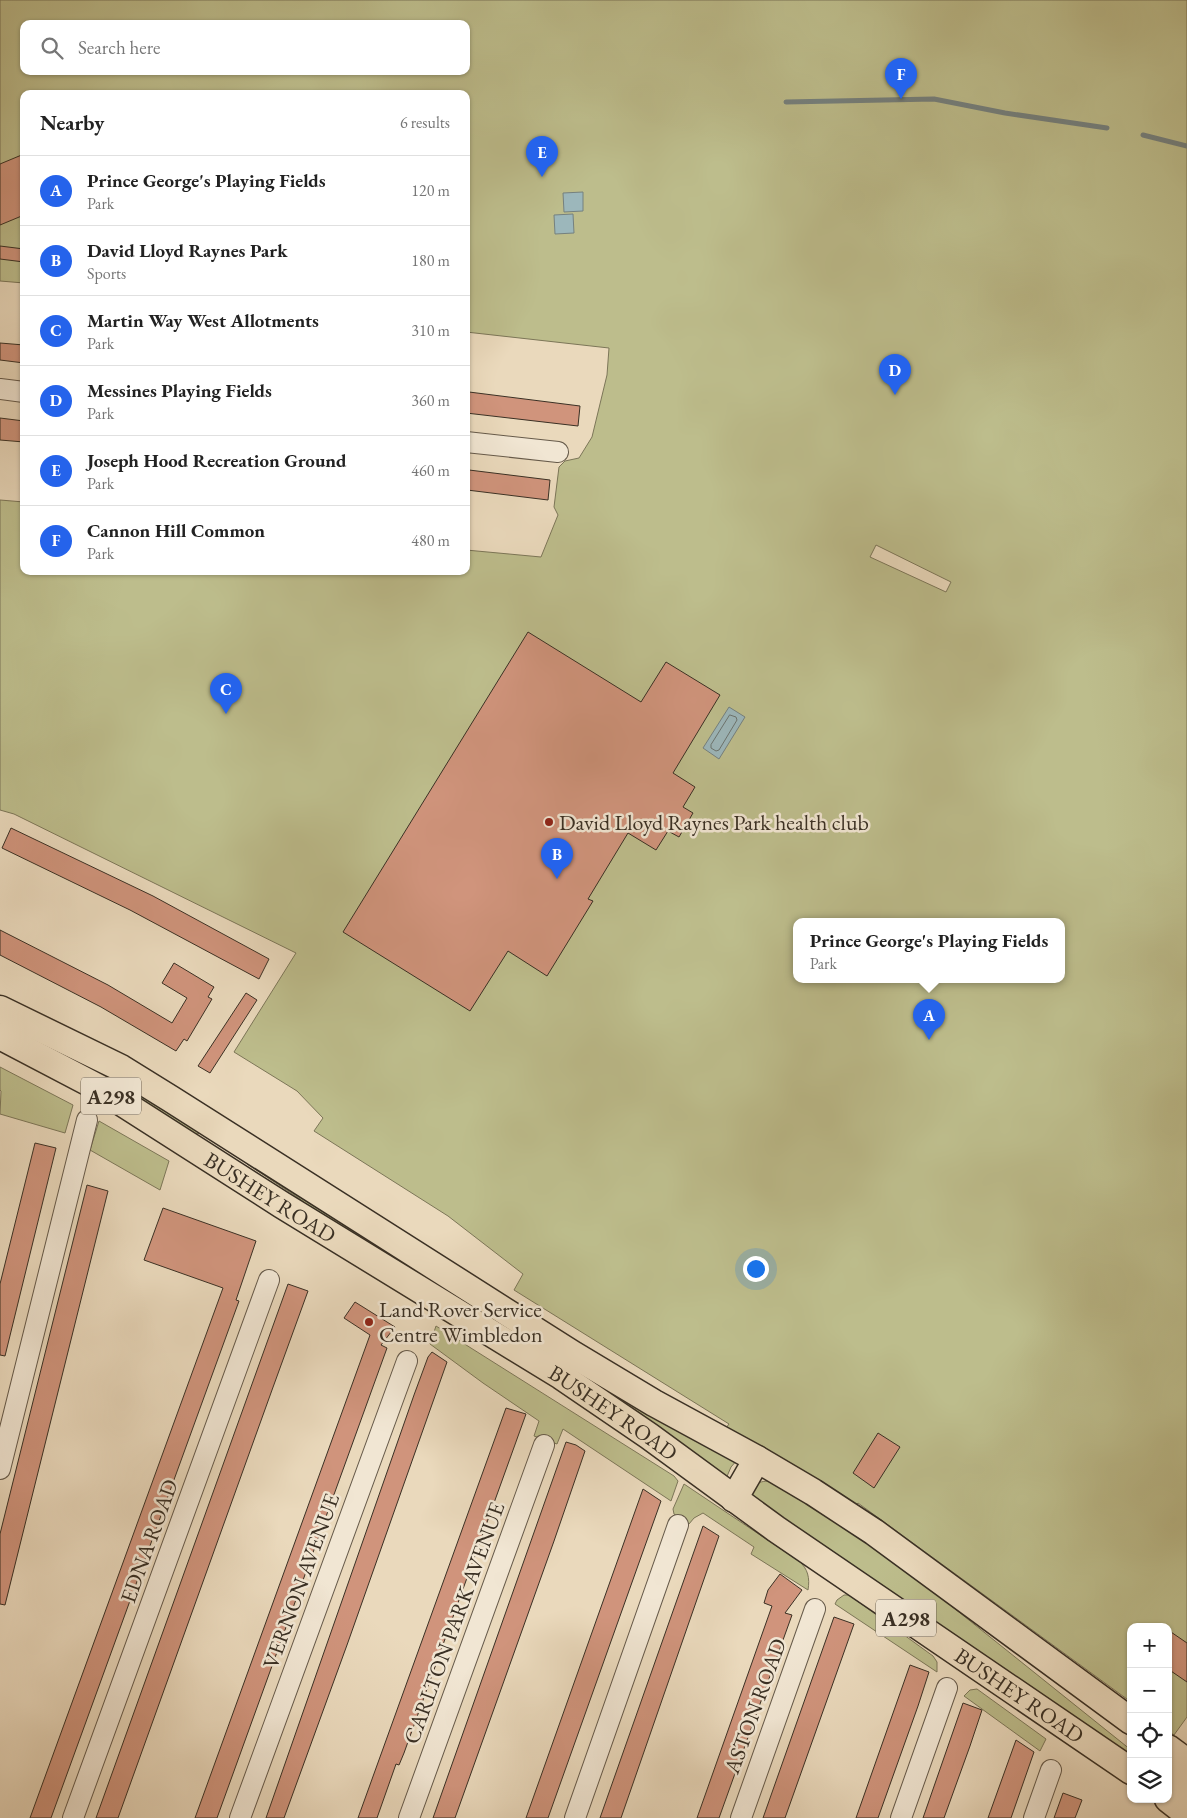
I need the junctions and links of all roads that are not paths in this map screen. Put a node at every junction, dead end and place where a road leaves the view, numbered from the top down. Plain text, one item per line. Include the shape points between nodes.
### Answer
1 (0, 389) edge
2 (20, 392) edge
3 (470, 442) edge
4 (558, 452) dead end
5 (0, 1009) edge
6 (0, 1036) edge
7 (87, 1120) dead end
8 (269, 1280) dead end
9 (407, 1361) dead end
10 (544, 1445) dead end
11 (757, 1459) junction
12 (0, 1469) edge
13 (734, 1499) junction
14 (678, 1525) dead end
15 (815, 1610) dead end
16 (990, 1618) junction
17 (947, 1688) dead end
18 (1127, 1718) edge
19 (1127, 1737) edge
20 (1172, 1751) edge
21 (1187, 1762) edge
22 (1127, 1768) edge
23 (1051, 1770) dead end
24 (1172, 1774) edge
25 (1187, 1786) edge
26 (1172, 1802) edge
27 (1187, 1814) edge
28 (74, 1818) edge
29 (240, 1818) edge
30 (409, 1818) edge
31 (575, 1818) edge
32 (741, 1818) edge
33 (901, 1818) edge
34 (1034, 1818) edge

1 - 2 street
3 - 4 street
5 - 11 main road, BUSHEY ROAD / A298 via 121,1068 574,1354 654,1403
6 - 13 main road, BUSHEY ROAD / A298 via 98,1088 553,1371
7 - 12 street
8 - 28 street, EDNA ROAD
9 - 29 street, VERNON AVENUE
10 - 30 street, CARLTON PARK AVENUE
11 - 13 main road
11 - 16 main road, BUSHEY ROAD / A298 via 874,1532
13 - 22 main road, BUSHEY ROAD / A298
14 - 31 street
15 - 32 street, ASTON ROAD
16 - 18 main road, BUSHEY ROAD / A298
16 - 19 main road, BUSHEY ROAD via 1064,1687
17 - 33 street
20 - 21 main road
23 - 34 street
24 - 25 main road
26 - 27 main road

